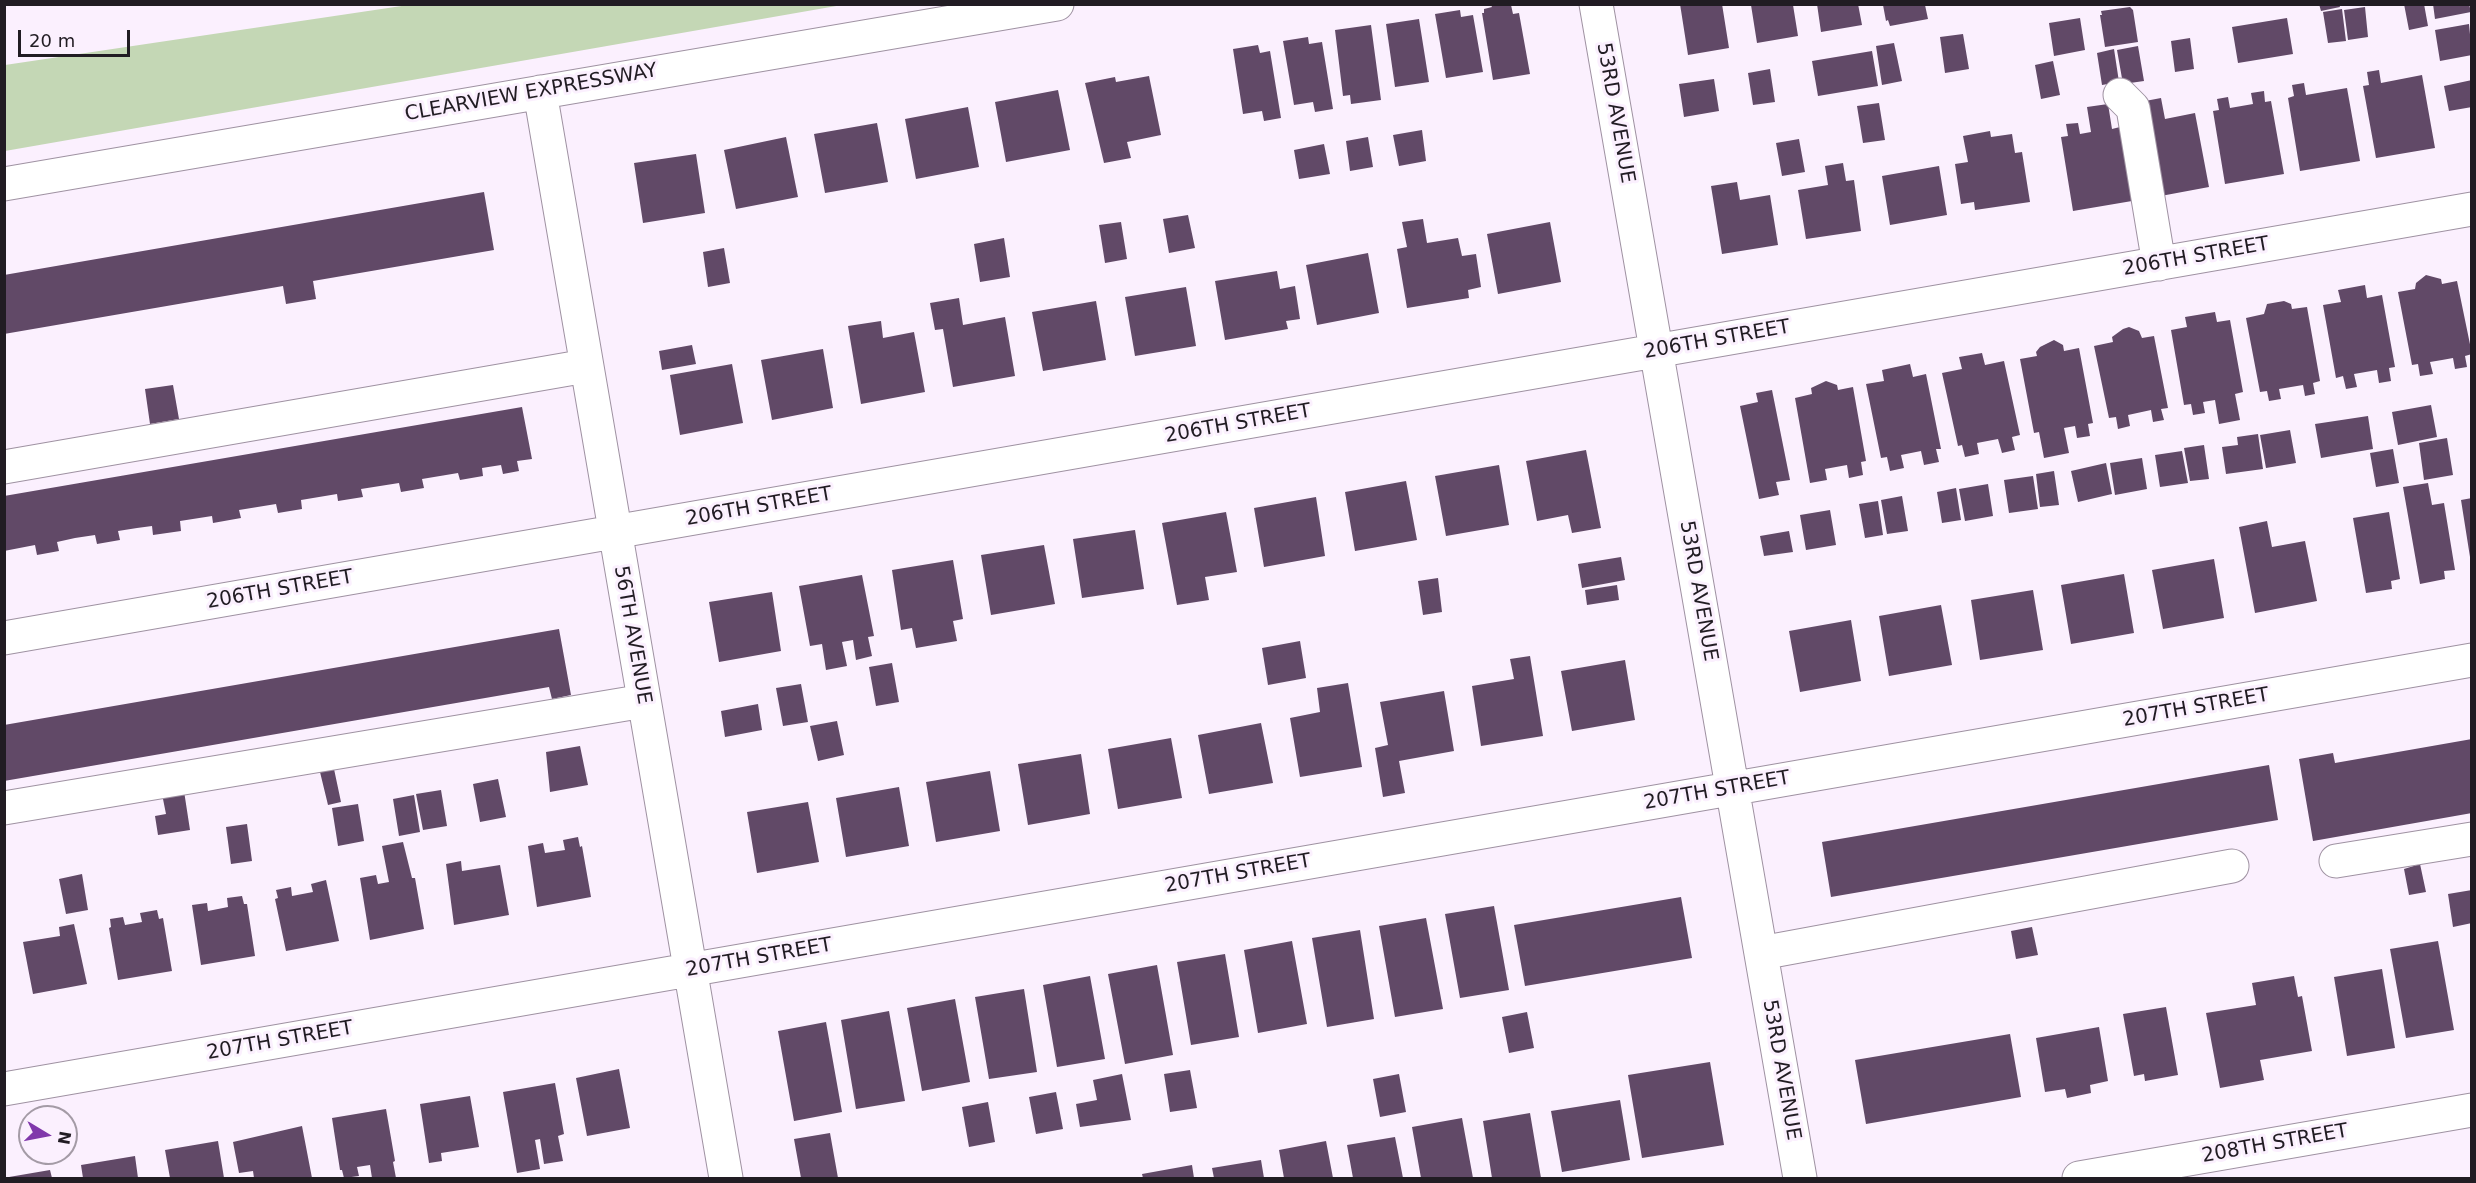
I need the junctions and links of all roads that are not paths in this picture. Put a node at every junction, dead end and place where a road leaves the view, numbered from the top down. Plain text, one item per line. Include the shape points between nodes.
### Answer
1 (1057, 4) edge
2 (1596, 4) edge
3 (540, 92) junction
4 (2120, 94) dead end
5 (4, 184) edge
6 (2472, 210) edge
7 (2159, 264) junction
8 (1656, 350) junction
9 (586, 366) junction
10 (4, 467) edge
11 (614, 532) junction
12 (4, 638) edge
13 (2472, 660) edge
14 (644, 701) junction
15 (1732, 788) junction
16 (4, 808) edge
17 (2472, 839) edge
18 (2336, 861) dead end
19 (2232, 866) dead end
20 (1761, 953) junction
21 (690, 970) junction
22 (4, 1089) edge
23 (2472, 1110) edge
24 (726, 1179) edge
25 (1800, 1179) edge
26 (2079, 1179) edge

1 - 3 street, CLEARVIEW EXPRESSWAY
2 - 8 street, 53RD AVENUE
3 - 5 street, CLEARVIEW EXPRESSWAY
3 - 9 street, 56TH AVENUE
4 - 7 street via 2133,108
6 - 7 street, 206TH STREET
7 - 8 street, 206TH STREET
8 - 11 street, 206TH STREET
8 - 15 street, 53RD AVENUE
9 - 10 street
9 - 11 street, 56TH AVENUE
11 - 12 street, 206TH STREET
11 - 14 street, 56TH AVENUE
13 - 15 street, 207TH STREET
14 - 16 street
14 - 21 street, 56TH AVENUE
15 - 20 street, 53RD AVENUE
15 - 21 street, 207TH STREET
17 - 18 street
19 - 20 street
20 - 25 street, 53RD AVENUE
21 - 22 street, 207TH STREET
21 - 24 street, 56TH AVENUE
23 - 26 street, 208TH STREET

